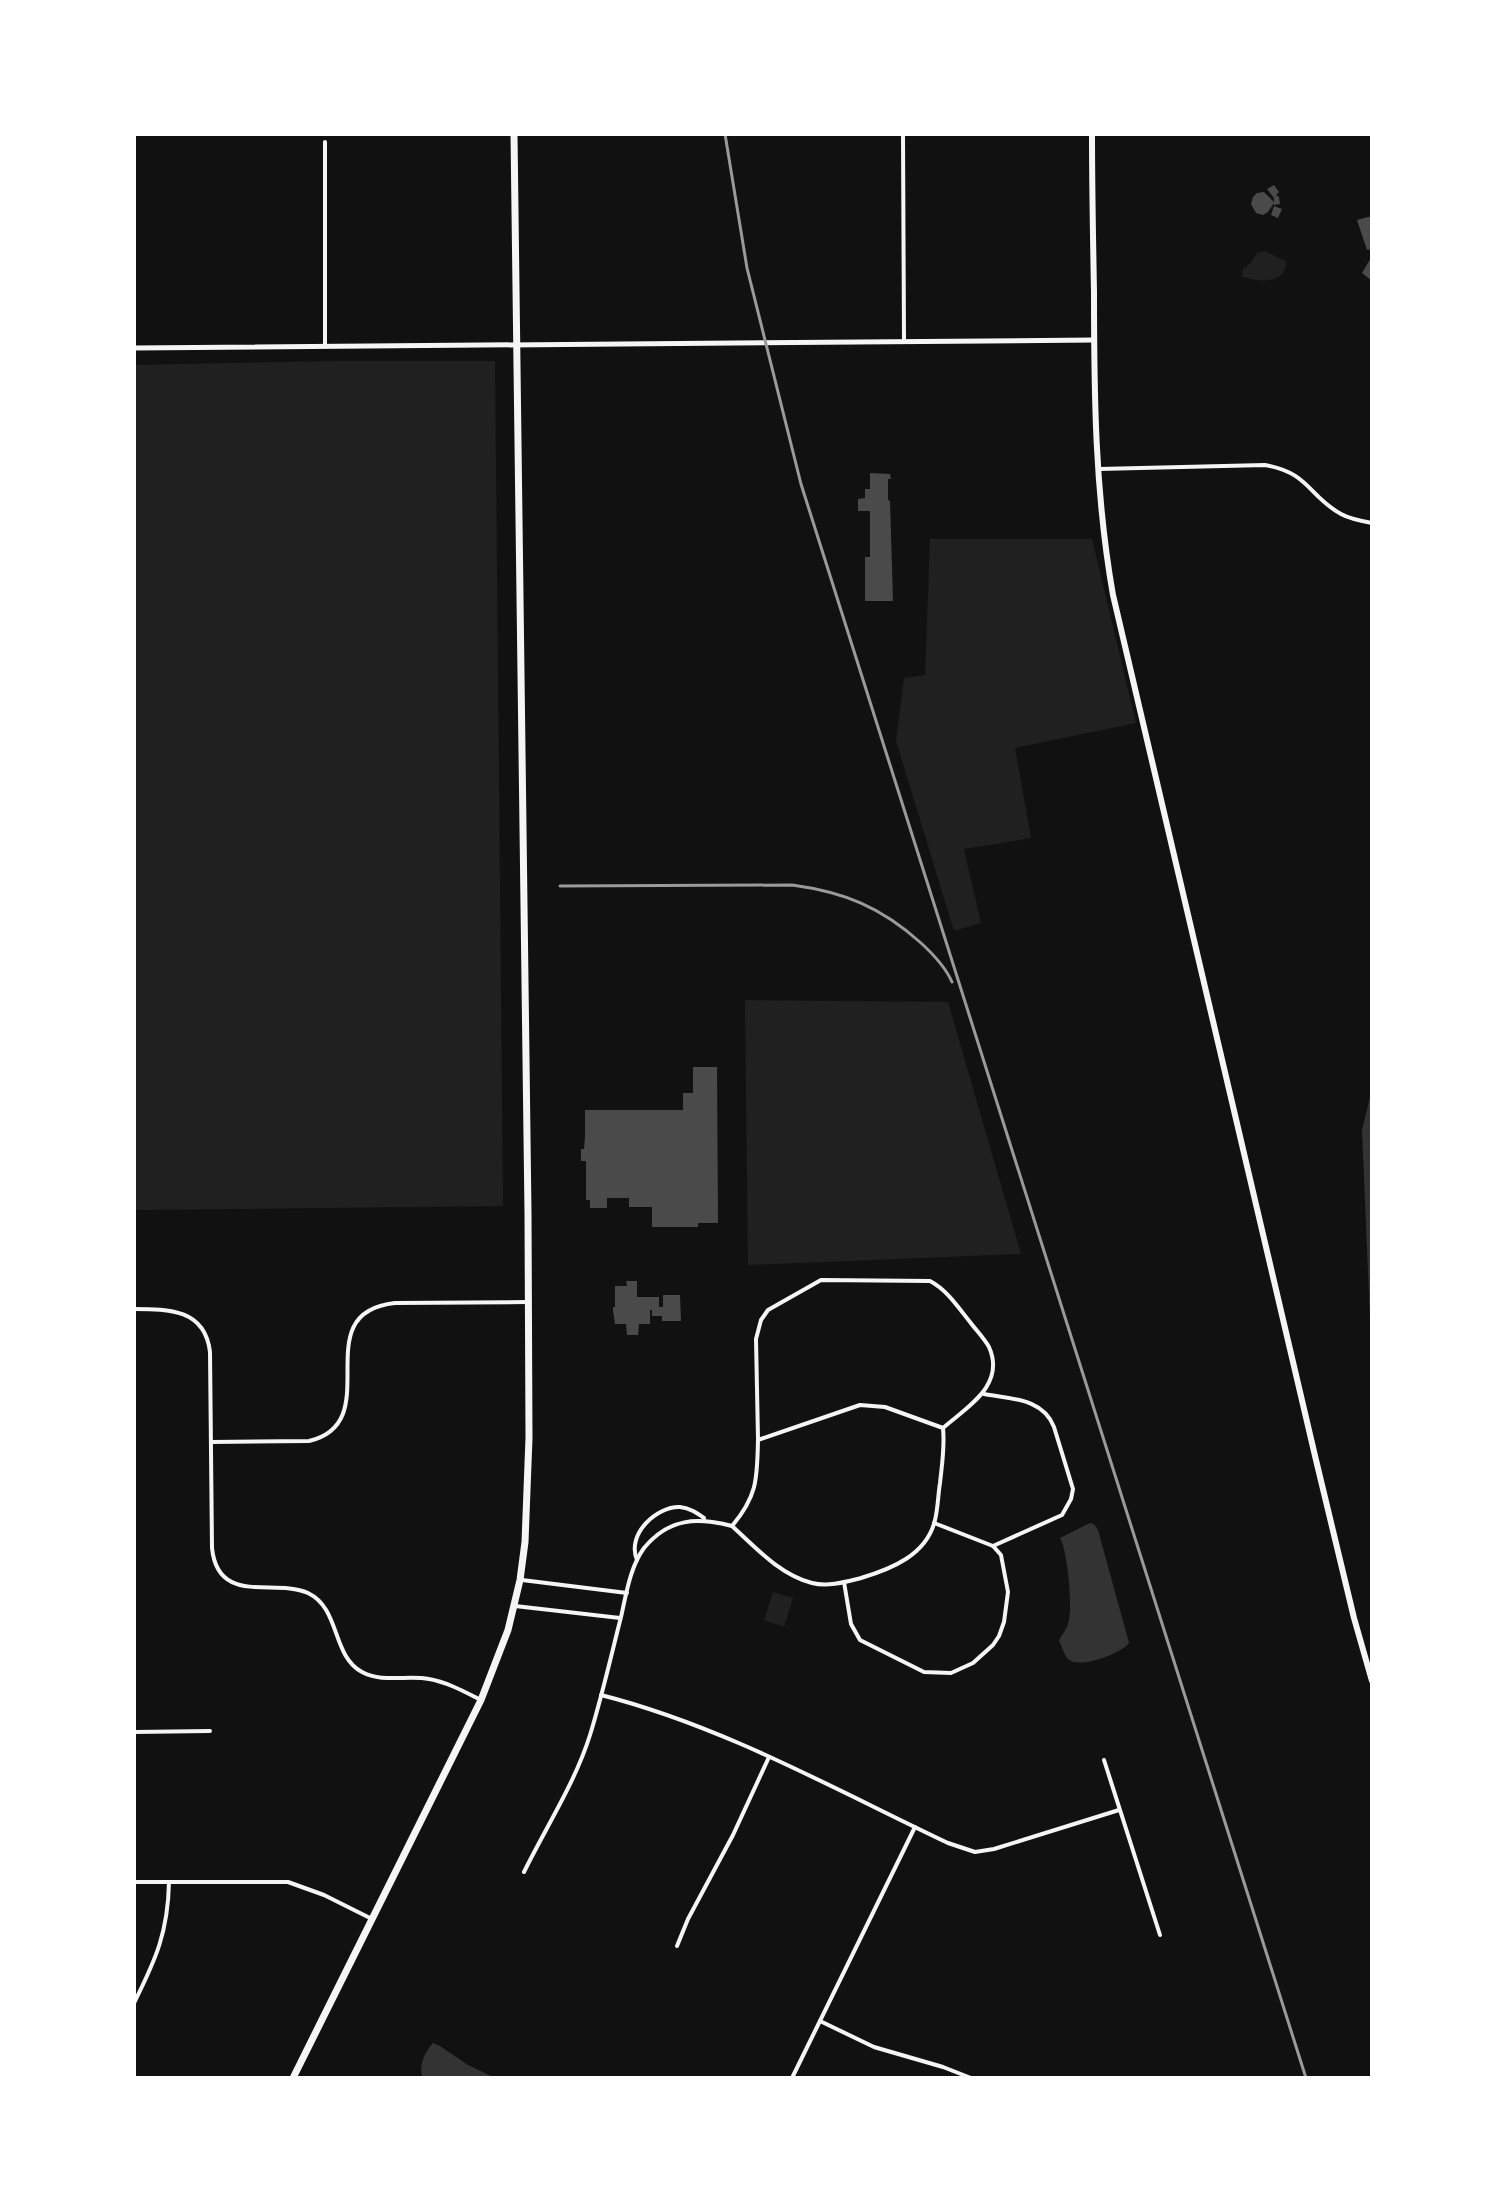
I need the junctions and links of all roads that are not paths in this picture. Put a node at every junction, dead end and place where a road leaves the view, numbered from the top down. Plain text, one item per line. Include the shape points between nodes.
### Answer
1 (514, 134) edge
2 (903, 134) edge
3 (1092, 134) edge
4 (325, 142) dead end
5 (1094, 340) junction
6 (904, 341) junction
7 (516, 345) junction
8 (325, 346) junction
9 (134, 348) edge
10 (1097, 469) junction
11 (1372, 523) edge
12 (528, 1302) junction
13 (134, 1309) edge
14 (984, 1394) junction
15 (943, 1428) junction
16 (758, 1440) junction
17 (211, 1442) junction
18 (706, 1520) junction
19 (934, 1523) junction
20 (732, 1526) junction
21 (993, 1546) junction
22 (637, 1560) junction
23 (520, 1580) junction
24 (844, 1582) junction
25 (627, 1593) junction
26 (515, 1606) junction
27 (621, 1618) junction
28 (1372, 1681) edge
29 (601, 1695) junction
30 (481, 1700) junction
31 (210, 1731) dead end
32 (134, 1732) edge
33 (769, 1757) junction
34 (1104, 1760) dead end
35 (1119, 1810) junction
36 (915, 1827) junction
37 (524, 1872) dead end
38 (134, 1882) edge
39 (169, 1882) junction
40 (373, 1919) junction
41 (1160, 1935) dead end
42 (677, 1946) dead end
43 (134, 2003) edge
44 (820, 2021) junction
45 (293, 2078) edge
46 (792, 2078) edge
47 (971, 2078) edge

1 - 7 main road
2 - 6 street
3 - 5 main road
4 - 8 street
5 - 6 street
5 - 10 main road
6 - 7 street
7 - 8 street
7 - 12 main road
8 - 9 street
10 - 11 street via 1265,465 1302,479 1340,513
10 - 28 main road via 1113,595
12 - 17 street via 395,1303 373,1308 351,1332 347,1404 334,1429 309,1441
12 - 23 main road via 528,1494
13 - 17 street via 181,1313 204,1331 210,1352
14 - 15 street
14 - 16 street via 992,1373 990,1350 937,1284 821,1280 768,1310 761,1320 756,1339
14 - 21 street via 1034,1404 1050,1417 1073,1489 1062,1515
15 - 16 street via 885,1407 860,1405
15 - 19 street
16 - 20 street via 757,1479 748,1507
17 - 30 street via 213,1555 223,1574 240,1585 296,1589 317,1599 331,1617 348,1660 367,1674 433,1680
18 - 20 street
18 - 22 street via 672,1526
18 - 22 street via 685,1508 659,1514 636,1535
19 - 21 street
19 - 24 street via 921,1546 902,1562
20 - 24 street via 791,1574 810,1583
21 - 24 street via 1001,1555 1008,1592 999,1636 985,1655 951,1673 924,1672 860,1640 851,1624
22 - 25 street
23 - 25 street
23 - 26 main road
25 - 27 street
26 - 27 street
26 - 30 main road
27 - 29 street
29 - 33 street via 682,1719
29 - 37 street via 583,1754
30 - 40 main road
31 - 32 street
33 - 36 street
33 - 42 street
34 - 35 street
35 - 36 street via 980,1852
35 - 41 street
36 - 44 street
38 - 39 street
39 - 40 street via 288,1882
39 - 43 street via 164,1934
40 - 45 main road
44 - 46 street
44 - 47 street via 874,2047

